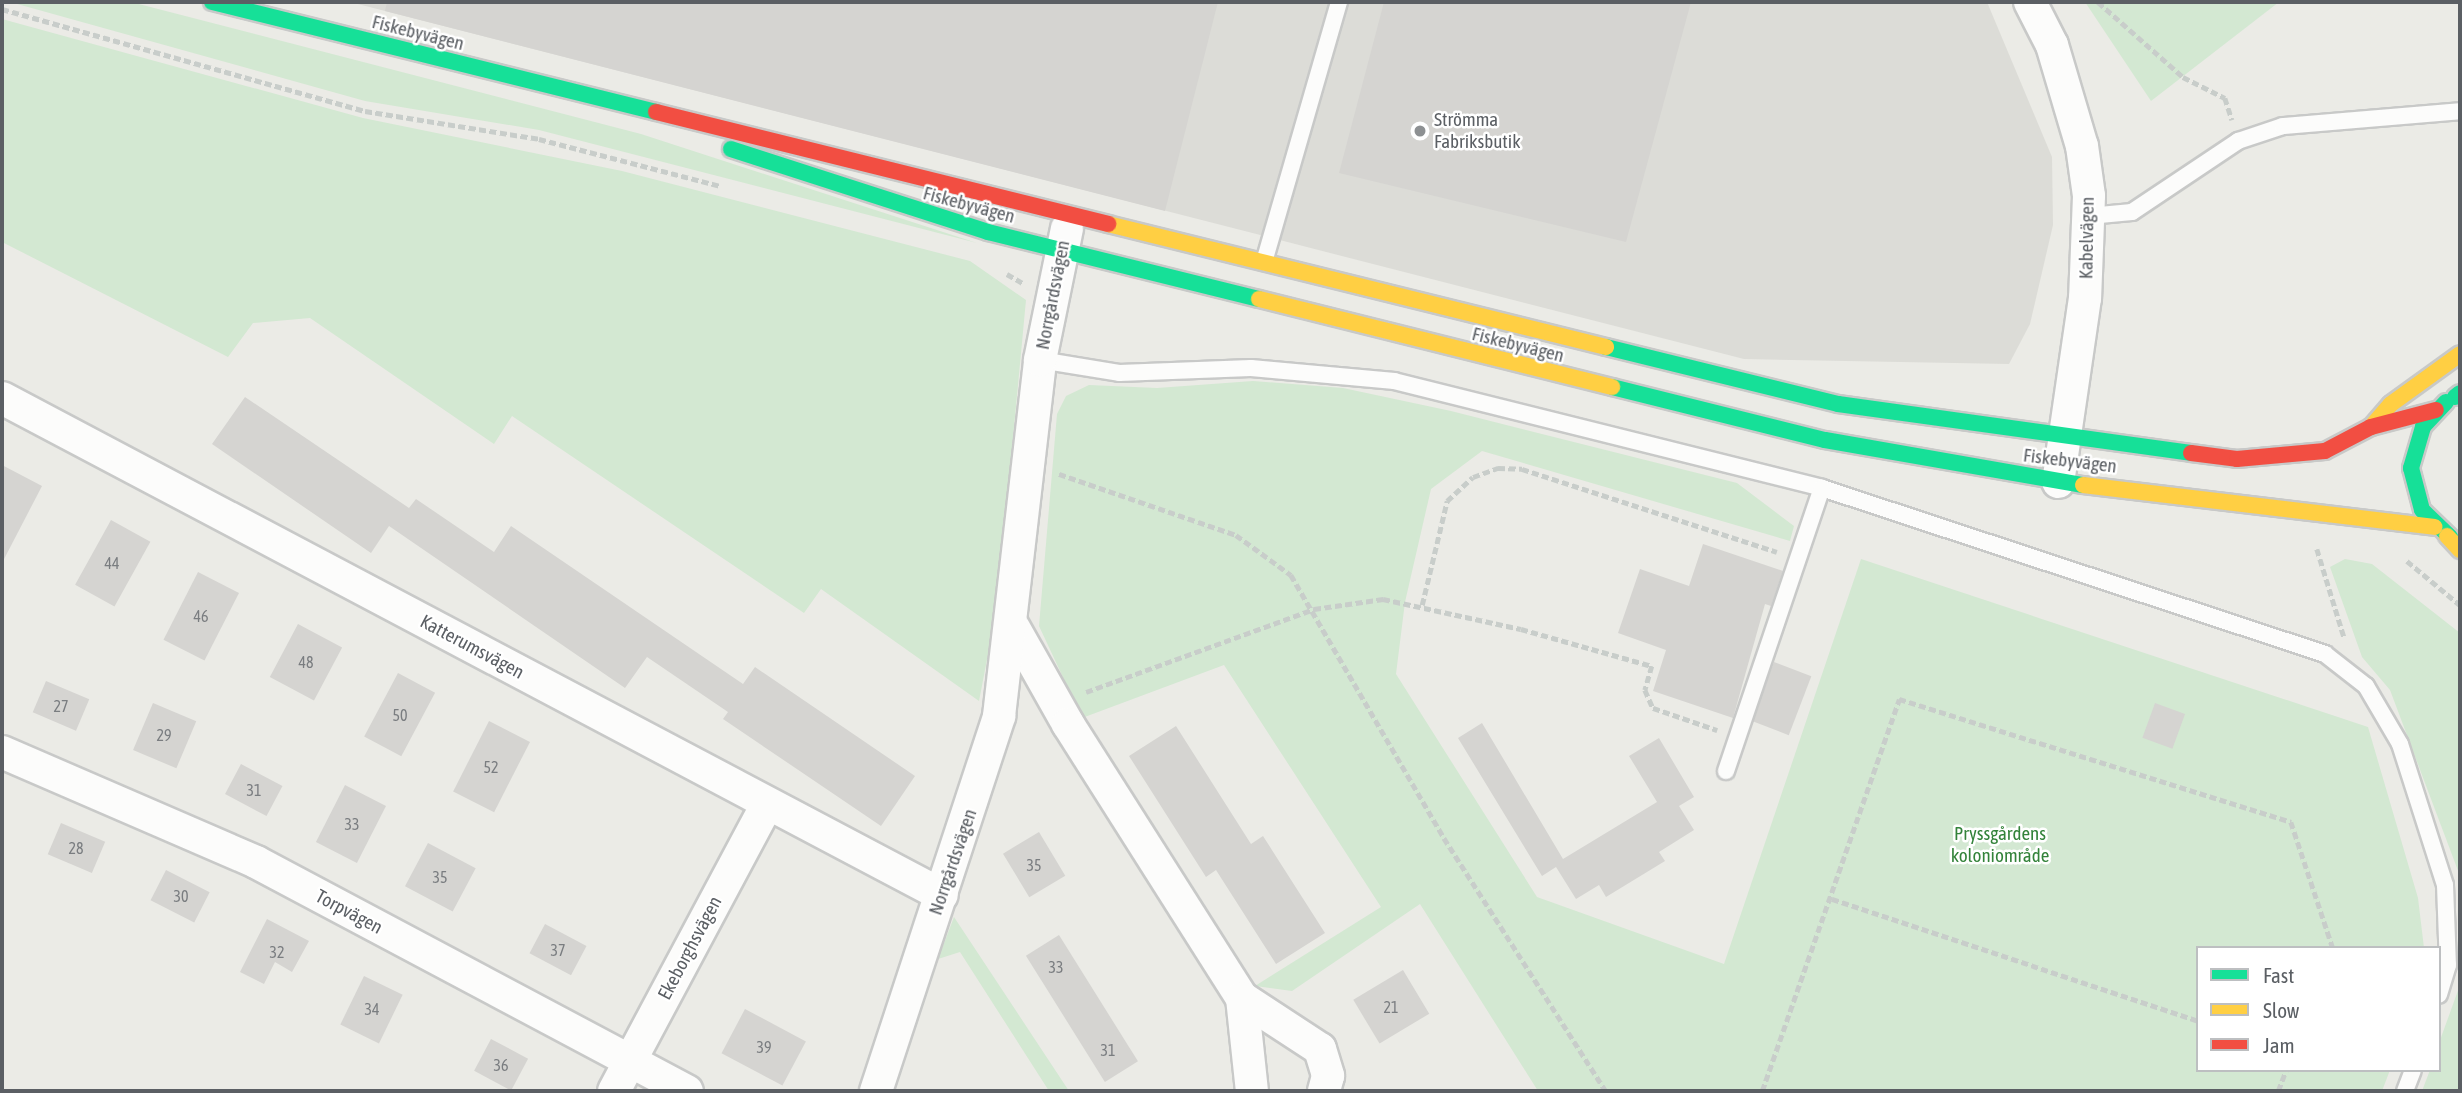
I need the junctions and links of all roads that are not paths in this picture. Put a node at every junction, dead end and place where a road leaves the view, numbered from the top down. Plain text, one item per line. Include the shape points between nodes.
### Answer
1 (212, 2) edge
2 (1339, 2) edge
3 (2030, 2) edge
4 (614, 104) junction
5 (2460, 111) edge
6 (1070, 213) junction
7 (2089, 216) junction
8 (1061, 251) junction
9 (1264, 263) junction
10 (2460, 354) edge
11 (1040, 360) junction
12 (2458, 395) edge
13 (2, 398) edge
14 (2436, 410) junction
15 (2371, 428) junction
16 (2065, 437) junction
17 (2058, 482) junction
18 (1822, 488) junction
19 (2447, 534) edge
20 (2460, 550) edge
21 (1014, 628) junction
22 (2, 752) edge
23 (1726, 771) dead end
24 (767, 805) junction
25 (942, 895) junction
26 (2441, 988) edge
27 (1242, 998) junction
28 (630, 1062) junction
29 (2412, 1072) edge
30 (614, 1091) edge
31 (687, 1091) edge
32 (876, 1091) edge
33 (1252, 1091) edge
34 (1324, 1091) edge
35 (2405, 1091) edge

1 - 4 main road, Fiskebyvägen
2 - 9 lane
3 - 7 street, Kabelvägen via 2052,45 2082,146
4 - 6 main road, Fiskebyvägen via 807,145
4 - 8 main road, Fiskebyvägen via 876,201
5 - 7 lane via 2328,118 2238,141 2132,212
6 - 8 street, Norrgårdsvägen
6 - 9 main road, Fiskebyvägen
7 - 16 street, Kabelvägen
8 - 11 street, Norrgårdsvägen
8 - 17 main road, Fiskebyvägen via 1700,412
9 - 16 main road, Fiskebyvägen via 1838,404
10 - 15 main road via 2412,387
11 - 18 lane via 1119,373 1251,368 1373,377
11 - 21 street, Norrgårdsvägen
12 - 14 main road, Fiskebyvägen
13 - 24 street, Katterumsvägen
14 - 15 main road, Fiskebyvägen
14 - 19 main road, Fiskebyvägen via 2418,437 2411,468 2422,510
15 - 16 main road, Fiskebyvägen via 2325,451 2249,458
16 - 17 street, Kabelvägen
17 - 19 main road, Fiskebyvägen
18 - 23 lane
18 - 26 lane via 2295,642 2347,666 2382,707 2400,744 2445,885 2448,965
19 - 20 main road
21 - 25 street, Norrgårdsvägen via 999,716
21 - 27 street via 1056,704
22 - 28 street, Torpvägen via 256,862
24 - 25 street, Katterumsvägen
24 - 28 street, Ekeborghsvägen
25 - 32 street, Norrgårdsvägen
27 - 33 street
27 - 34 street via 1320,1049 1328,1076
28 - 30 street, Ekeborghsvägen
28 - 31 street, Torpvägen
29 - 35 lane

